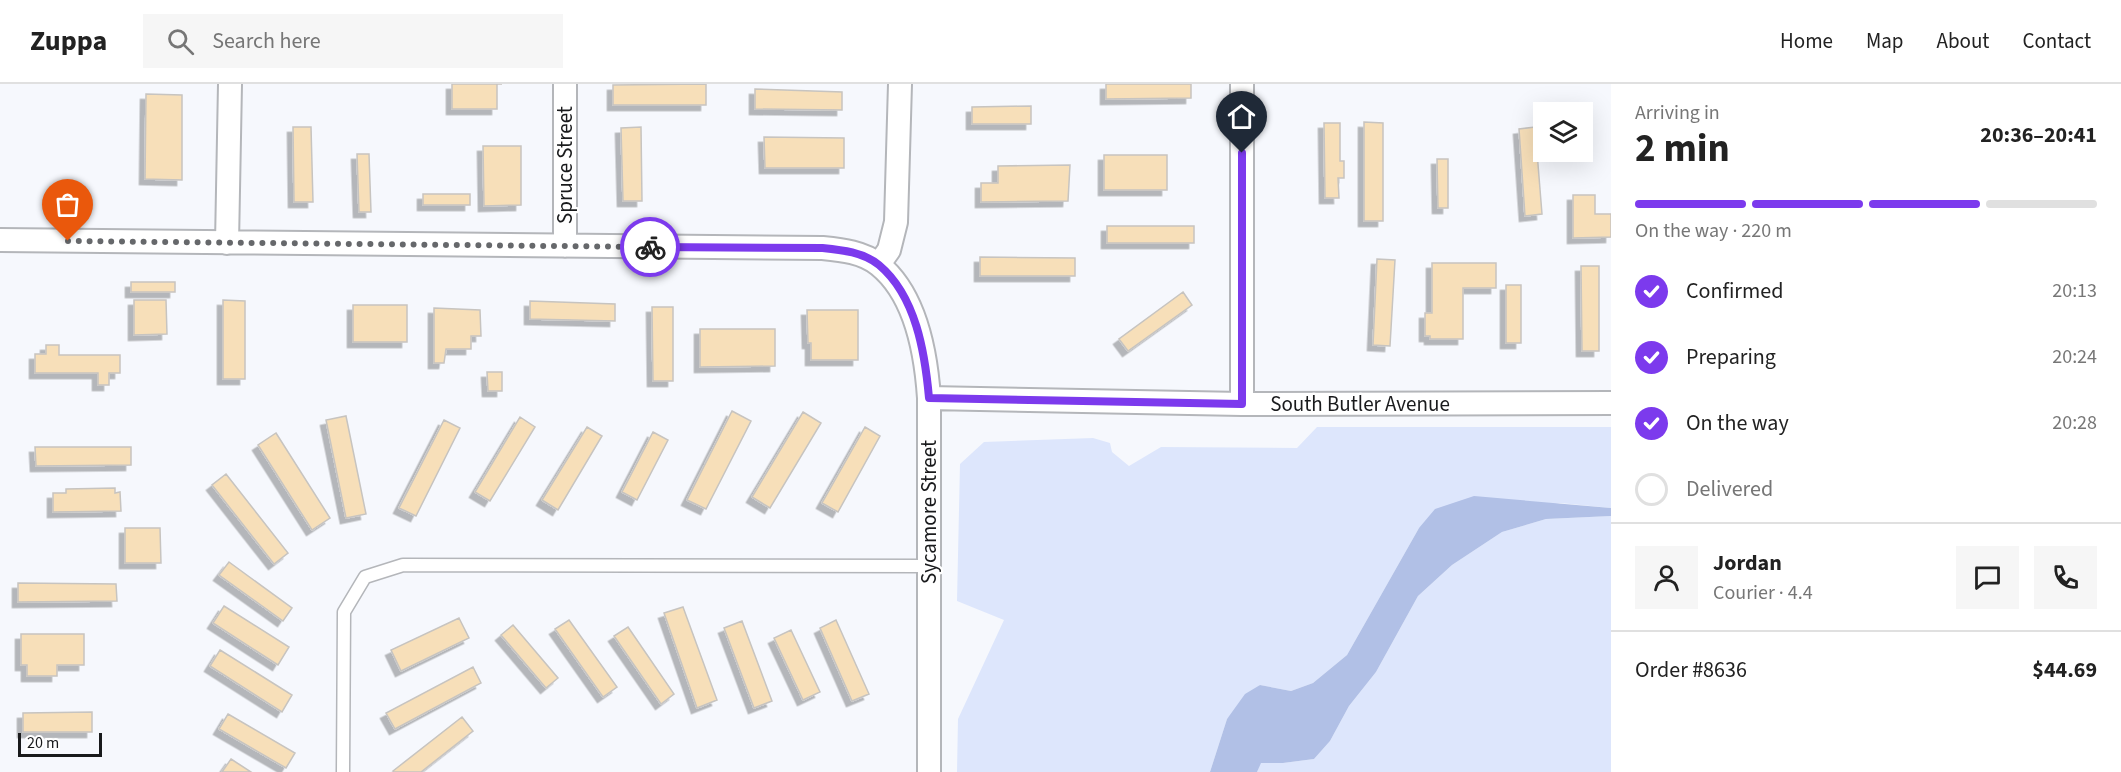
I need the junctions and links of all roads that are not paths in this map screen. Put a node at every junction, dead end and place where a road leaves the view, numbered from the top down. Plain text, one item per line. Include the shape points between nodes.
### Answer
1 (230, 84) edge
2 (565, 84) edge
3 (900, 84) edge
4 (1242, 84) edge
5 (0, 240) edge
6 (227, 243) junction
7 (565, 246) junction
8 (879, 264) junction
9 (929, 398) junction
10 (1611, 403) edge
11 (1242, 404) junction
12 (929, 566) junction
13 (343, 772) edge
14 (929, 772) edge

1 - 6 street
2 - 7 street, Spruce Street
3 - 8 street via 896,222 889,250
4 - 11 street
5 - 6 street
6 - 7 street
7 - 8 street via 822,248 846,250
8 - 9 street, Sycamore Street via 895,282 912,315 927,371
9 - 11 street, South Butler Avenue
9 - 12 street, Sycamore Street
10 - 11 street, South Butler Avenue
12 - 13 lane via 403,565 365,577 344,612
12 - 14 street, Sycamore Street

